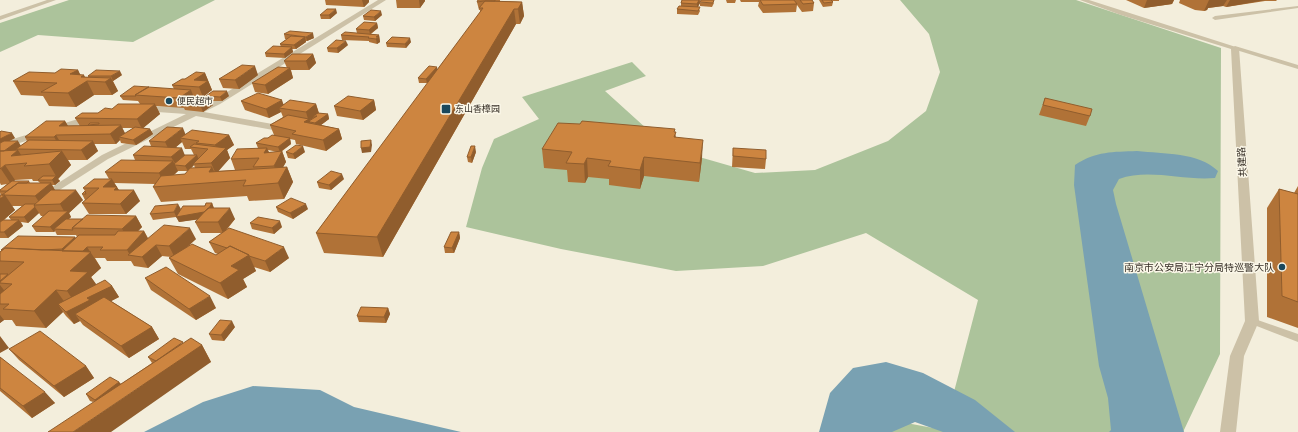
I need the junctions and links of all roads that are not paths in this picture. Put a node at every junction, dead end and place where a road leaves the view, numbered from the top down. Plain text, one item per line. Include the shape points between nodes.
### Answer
1 (53, 0) edge
2 (383, 0) edge
3 (1083, 0) edge
4 (1298, 7) edge
5 (0, 18) edge
6 (1215, 18) dead end
7 (1235, 48) junction
8 (1298, 67) edge
9 (134, 109) edge
10 (196, 112) junction
11 (96, 117) edge
12 (296, 131) edge
13 (0, 146) edge
14 (38, 199) edge
15 (1252, 322) junction
16 (1298, 338) edge
17 (1228, 432) edge

1 - 5 street
2 - 10 street via 217,102
3 - 7 street
4 - 6 lane
7 - 8 lane
7 - 15 street, 共建路
9 - 10 street
10 - 12 street
10 - 14 street via 105,157
11 - 13 street
15 - 16 lane
15 - 17 street, 共建路 via 1237,356

